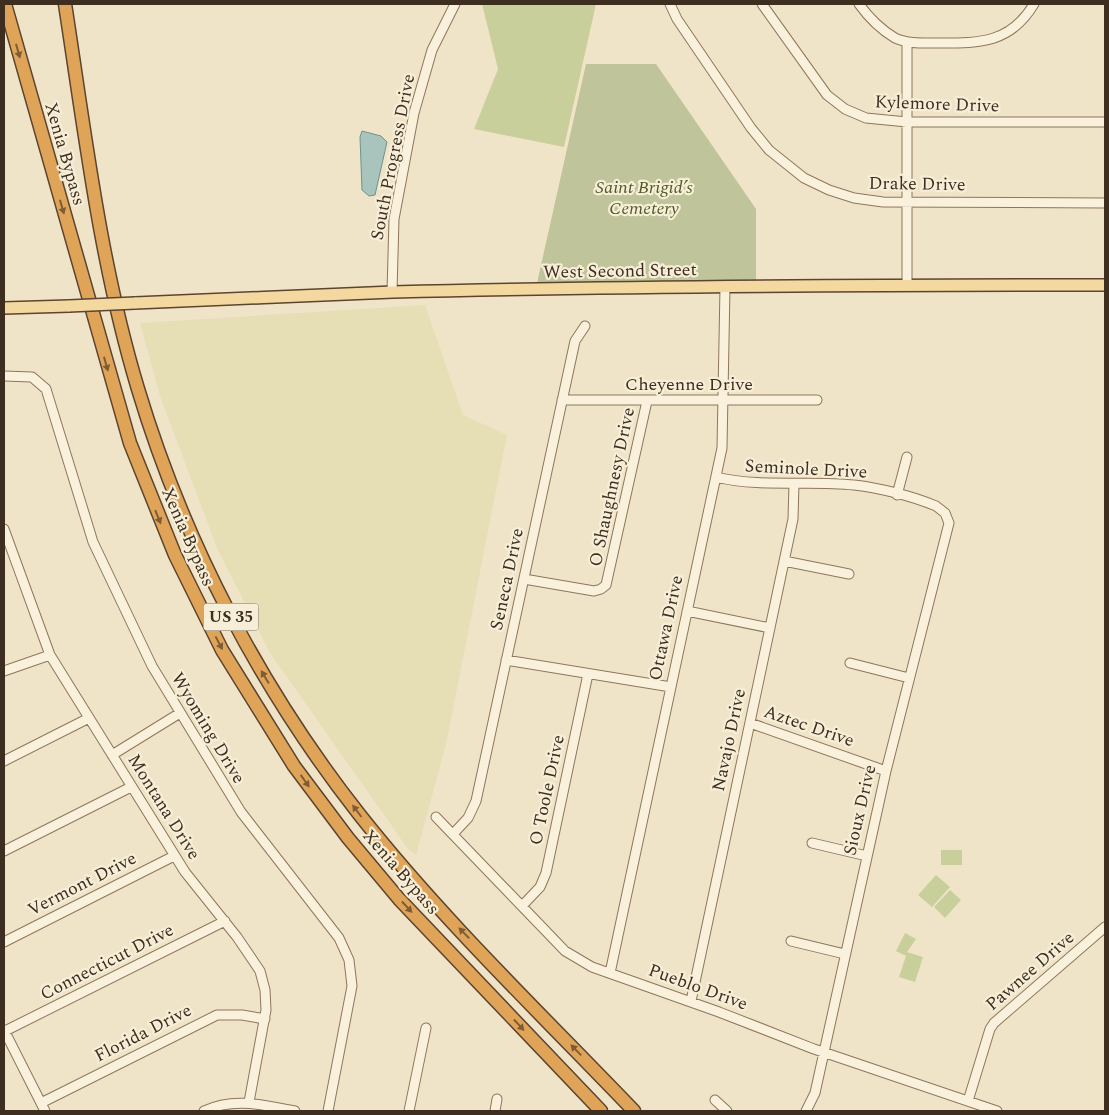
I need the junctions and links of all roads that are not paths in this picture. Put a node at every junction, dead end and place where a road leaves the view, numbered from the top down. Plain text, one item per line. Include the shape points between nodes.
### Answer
1 (5, 4) edge
2 (65, 4) edge
3 (455, 4) edge
4 (670, 4) edge
5 (762, 4) edge
6 (859, 4) edge
7 (1034, 4) edge
8 (907, 42) junction
9 (907, 122) junction
10 (1105, 122) edge
11 (907, 202) junction
12 (1105, 202) edge
13 (907, 285) junction
14 (1105, 285) edge
15 (725, 287) junction
16 (392, 292) junction
17 (4, 308) edge
18 (585, 326) dead end
19 (4, 376) edge
20 (562, 400) junction
21 (817, 400) dead end
22 (647, 401) junction
23 (724, 401) junction
24 (907, 457) dead end
25 (716, 476) junction
26 (794, 484) junction
27 (897, 495) junction
28 (947, 517) joint
29 (4, 529) edge
30 (784, 560) junction
31 (849, 574) dead end
32 (524, 579) junction
33 (687, 611) junction
34 (770, 628) junction
35 (50, 655) junction
36 (506, 660) junction
37 (850, 663) dead end
38 (4, 671) edge
39 (588, 674) junction
40 (909, 678) junction
41 (671, 687) junction
42 (180, 713) junction
43 (89, 718) junction
44 (750, 723) junction
45 (112, 755) junction
46 (4, 761) edge
47 (886, 771) junction
48 (131, 787) junction
49 (436, 817) dead end
50 (453, 834) junction
51 (812, 843) dead end
52 (4, 851) edge
53 (174, 856) junction
54 (867, 856) junction
55 (522, 906) junction
56 (225, 921) junction
57 (1105, 928) edge
58 (791, 941) dead end
59 (4, 942) edge
60 (845, 954) junction
61 (610, 973) junction
62 (691, 1001) junction
63 (265, 1019) junction
64 (426, 1028) dead end
65 (4, 1031) edge
66 (824, 1052) junction
67 (497, 1100) dead end
68 (715, 1100) dead end
69 (968, 1101) junction
70 (248, 1102) junction
71 (43, 1107) edge
72 (809, 1110) edge
73 (204, 1111) edge
74 (295, 1111) edge
75 (328, 1111) edge
76 (409, 1111) edge
77 (495, 1111) edge
78 (600, 1111) edge
79 (635, 1111) edge
80 (727, 1111) edge
81 (997, 1111) edge

1 -> 78 highway, Xenia Bypass / US 35 via 130,443 167,538 222,650 280,745 348,838 399,899
79 -> 2 highway, Xenia Bypass / US 35 via 442,910 356,810 268,681 214,583 166,473 124,342 105,257
3 - 16 street, South Progress Drive via 432,50 414,113 394,219
4 - 11 street, Drake Drive via 751,128 777,158 804,178 846,196 869,201
5 - 9 street, Kylemore Drive via 818,85 835,102 866,118
6 - 8 street via 877,25
7 - 8 street via 1011,31 990,40
8 - 9 street
9 - 10 street, Kylemore Drive
9 - 11 street
11 - 12 street, Drake Drive
11 - 13 street
13 - 14 main road, West Second Street
13 - 15 main road, West Second Street
15 - 16 main road, West Second Street
15 - 23 street, Ottawa Drive
16 - 17 main road, West Second Street, bridge
18 - 20 street, Seneca Drive via 575,341
19 - 42 street, Wyoming Drive via 32,377 46,389 93,542 152,666
20 - 22 street, Cheyenne Drive
20 - 32 street, Seneca Drive
21 - 23 street, Cheyenne Drive
22 - 23 street, Cheyenne Drive
22 - 32 street, O Shaughnesy Drive via 606,585 594,591
23 - 25 street, Ottawa Drive via 723,442
24 - 27 street
25 - 26 street, Seminole Drive via 757,484
25 - 33 street, Ottawa Drive
26 - 27 street, Seminole Drive via 854,485
26 - 30 street, Navajo Drive via 793,519
27 - 28 street, Seminole Drive via 936,506
28 - 40 street, Sioux Drive via 949,527
29 - 35 street, Montana Drive
30 - 31 street
30 - 34 street, Navajo Drive
32 - 36 street, Seneca Drive
33 - 34 street
33 - 41 street, Ottawa Drive
34 - 44 street, Navajo Drive
35 - 38 street
35 - 43 street, Montana Drive
36 - 39 street
36 - 50 street, Seneca Drive via 476,801 468,818
37 - 40 street
39 - 41 street
39 - 55 street, O Toole Drive via 546,873 540,887
40 - 47 street, Sioux Drive
41 - 61 street, Ottawa Drive
42 - 45 street
42 - 75 street, Wyoming Drive via 241,812 339,938 349,960 352,996
43 - 45 street, Montana Drive
43 - 46 street
44 - 47 street, Aztec Drive
44 - 62 street, Navajo Drive
45 - 48 street, Montana Drive
47 - 54 street, Sioux Drive
48 - 52 street
48 - 53 street, Montana Drive
49 - 50 street, Pueblo Drive
50 - 55 street, Pueblo Drive
51 - 54 street
53 - 56 street, Montana Drive
53 - 59 street, Vermont Drive
54 - 60 street, Sioux Drive
55 - 61 street, Pueblo Drive via 571,955
56 - 63 street, Montana Drive via 260,971 266,1002
56 - 65 street, Connecticut Drive
57 - 69 street, Pawnee Drive via 994,1023
58 - 60 street
60 - 66 street, Sioux Drive
61 - 62 street, Pueblo Drive
62 - 66 street, Pueblo Drive
63 - 70 street, Montana Drive
63 - 71 street, Florida Drive via 217,1015
64 - 76 street
65 - 71 street
66 - 69 street, Pueblo Drive
66 - 72 street, Sioux Drive
67 - 77 street
68 - 80 street
69 - 81 street, Pueblo Drive
70 - 73 street via 220,1105
70 - 74 street

